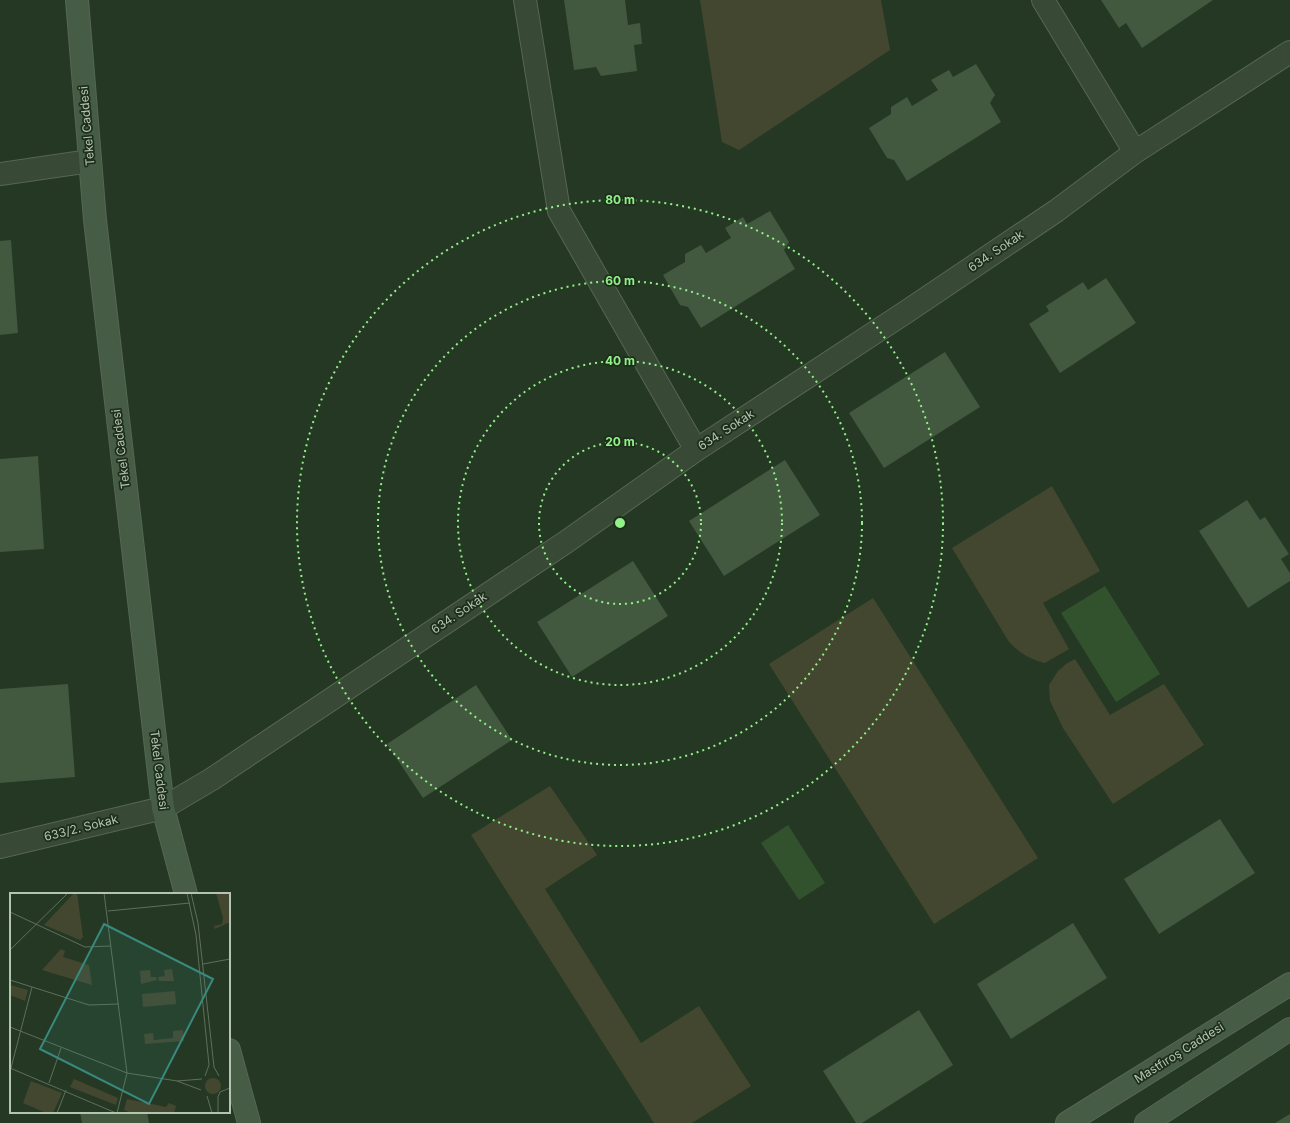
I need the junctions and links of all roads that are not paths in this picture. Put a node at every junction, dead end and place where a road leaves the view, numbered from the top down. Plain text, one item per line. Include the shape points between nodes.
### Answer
1 (77, 0) edge
2 (525, 0) edge
3 (1043, 0) edge
4 (1290, 52) edge
5 (1135, 152) junction
6 (90, 161) junction
7 (0, 174) edge
8 (696, 450) junction
9 (163, 808) junction
10 (0, 847) edge
11 (186, 893) edge
12 (1290, 984) edge
13 (1290, 1029) edge
14 (230, 1054) edge
15 (249, 1123) edge
16 (1067, 1123) edge
17 (1146, 1123) edge

1 - 6 street, Tekel Caddesi
2 - 8 street via 559,211
3 - 5 street
4 - 5 street, 634. Sokak
5 - 8 street, 634. Sokak via 1043,219 906,312
6 - 7 street
6 - 9 street, Tekel Caddesi
8 - 9 street, 634. Sokak via 566,542 212,779
9 - 10 street, 633/2. Sokak
9 - 11 street, Tekel Caddesi
12 - 16 street, Mastfıroş Caddesi
13 - 17 street
14 - 15 street

